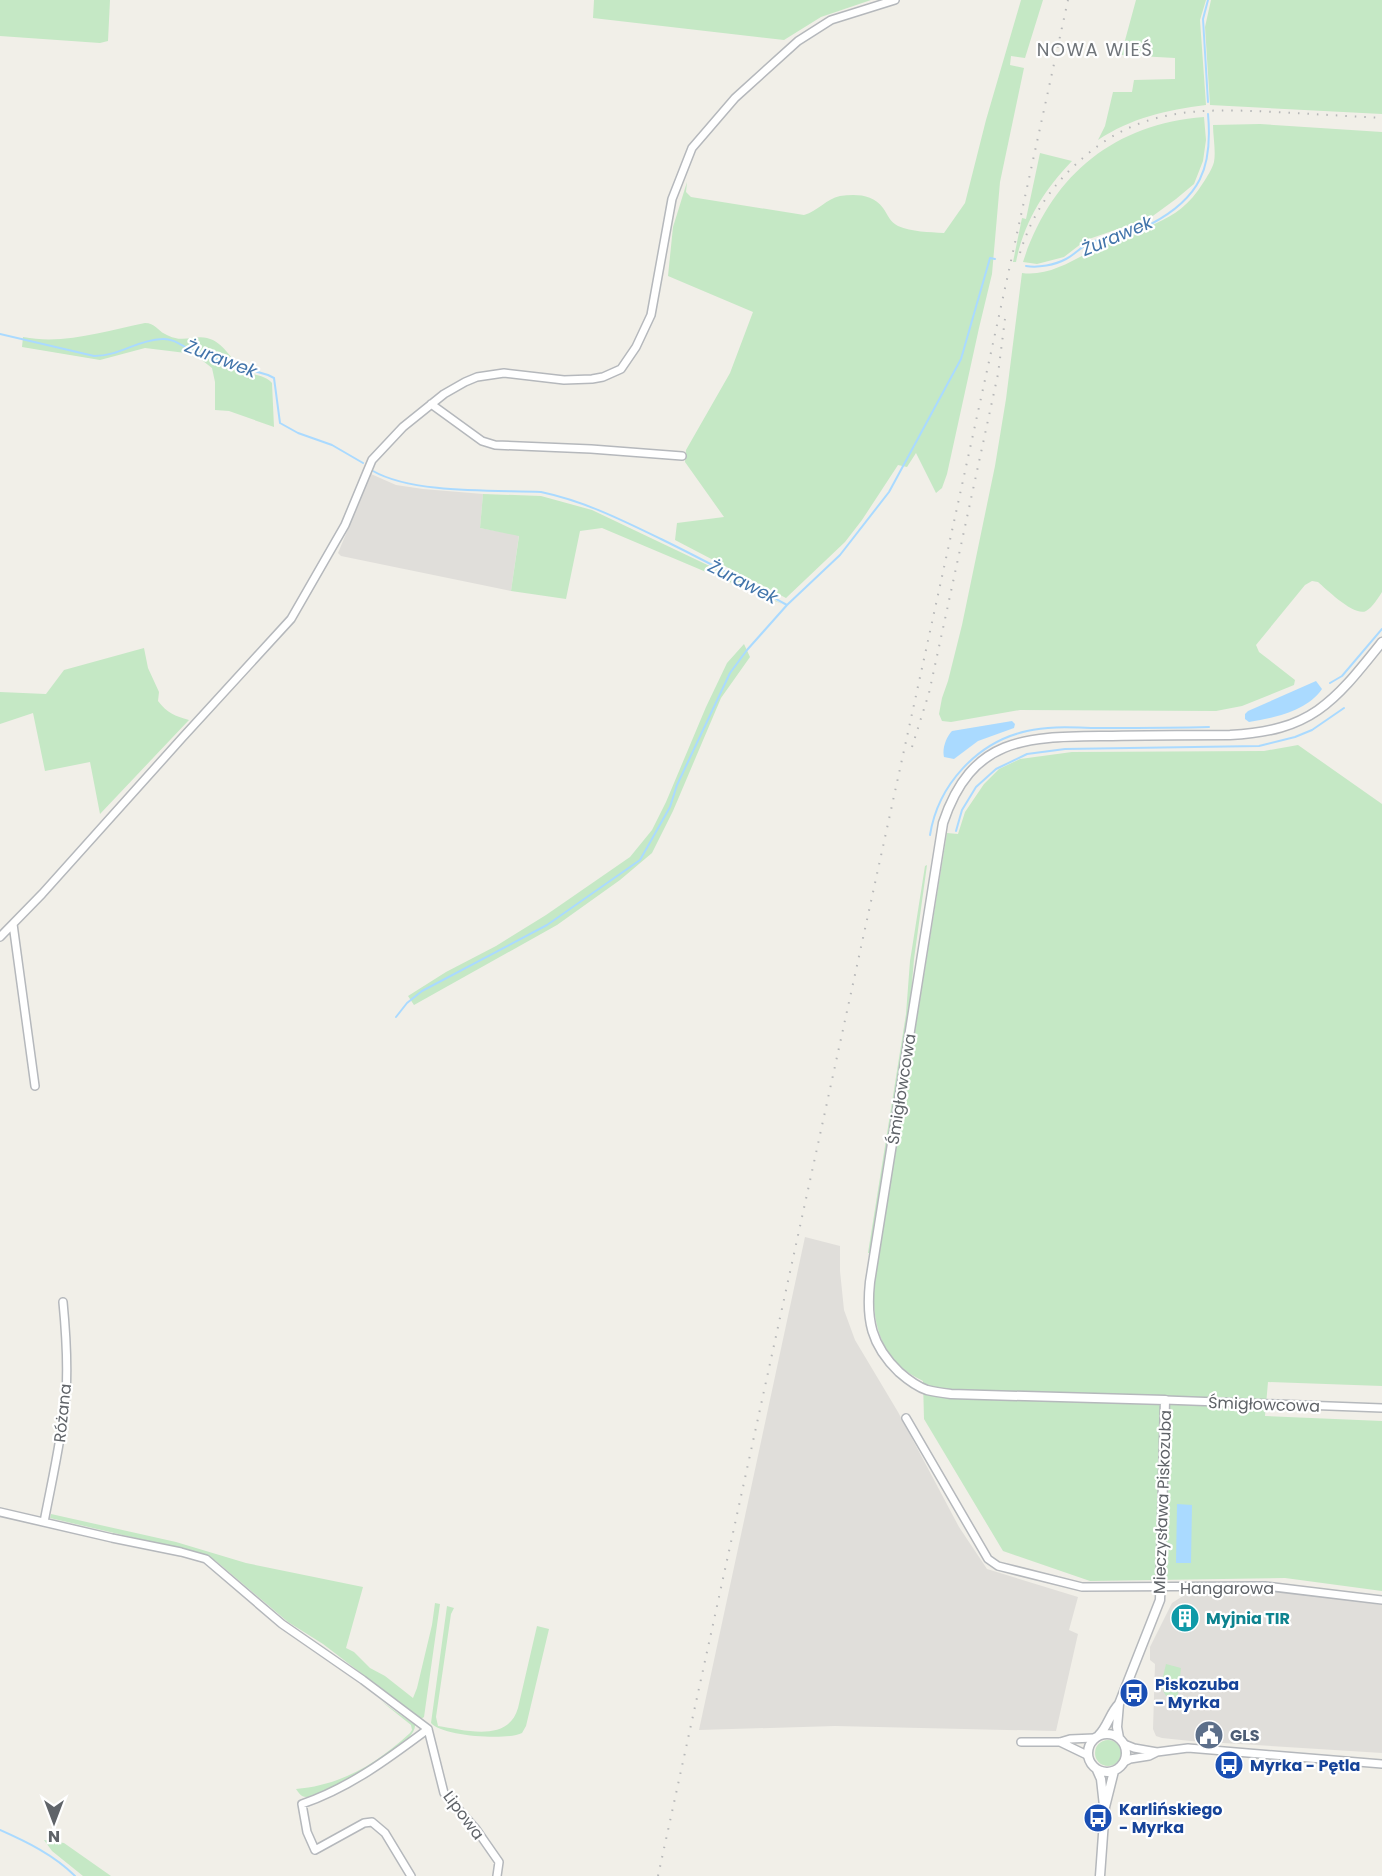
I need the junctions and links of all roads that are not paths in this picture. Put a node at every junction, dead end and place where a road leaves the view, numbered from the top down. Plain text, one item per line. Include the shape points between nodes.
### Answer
1 (895, 0) edge
2 (431, 404) junction
3 (682, 456) dead end
4 (1382, 642) edge
5 (13, 924) junction
6 (0, 937) edge
7 (35, 1086) dead end
8 (63, 1302) dead end
9 (1166, 1400) junction
10 (1382, 1408) edge
11 (906, 1418) dead end
12 (0, 1512) edge
13 (44, 1522) junction
14 (1161, 1587) junction
15 (1382, 1599) edge
16 (1119, 1704) junction
17 (428, 1729) junction
18 (1096, 1737) junction
19 (1122, 1741) junction
20 (1021, 1742) dead end
21 (1060, 1742) junction
22 (1157, 1752) junction
23 (1087, 1755) junction
24 (1124, 1762) junction
25 (1382, 1764) edge
26 (1097, 1770) junction
27 (1114, 1771) junction
28 (1105, 1807) junction
29 (411, 1876) edge
30 (497, 1876) edge
31 (1100, 1876) edge

1 - 2 street via 831,20 798,41 735,98 692,148 672,199 651,315 621,369 592,379 489,374 465,382
2 - 3 street via 482,441 495,445
2 - 5 street via 372,460 345,525 291,619
4 - 9 street, Śmigłowcowa via 1345,688 1291,725 1230,735 1054,736 1000,749 983,759 964,779 953,794 943,823 870,1282 868,1316 875,1339 888,1362 925,1390
5 - 6 street
5 - 7 street
8 - 13 street, Różana via 66,1393
9 - 10 street, Śmigłowcowa
9 - 14 street, Mieczysława Piskozuba
11 - 14 street, Hangarowa via 992,1563 1082,1587
12 - 13 street
13 - 17 street via 206,1559 282,1623
14 - 15 street, Hangarowa via 1265,1586
14 - 16 street, Mieczysława Piskozuba via 1158,1606
16 - 18 street, Mieczysława Piskozuba
16 - 19 street, Mieczysława Piskozuba via 1117,1727
17 - 29 street via 376,1768 302,1804 315,1850 372,1822 385,1833
17 - 30 street, Lipowa via 444,1792 500,1862
18 - 19 street via 1110,1734
18 - 21 street
18 - 23 street
19 - 22 street via 1134,1748
19 - 24 street
20 - 21 street
21 - 23 street
22 - 24 street
22 - 25 street via 1188,1748
23 - 26 street
24 - 27 street
26 - 27 street
26 - 28 street
27 - 28 street
28 - 31 street

